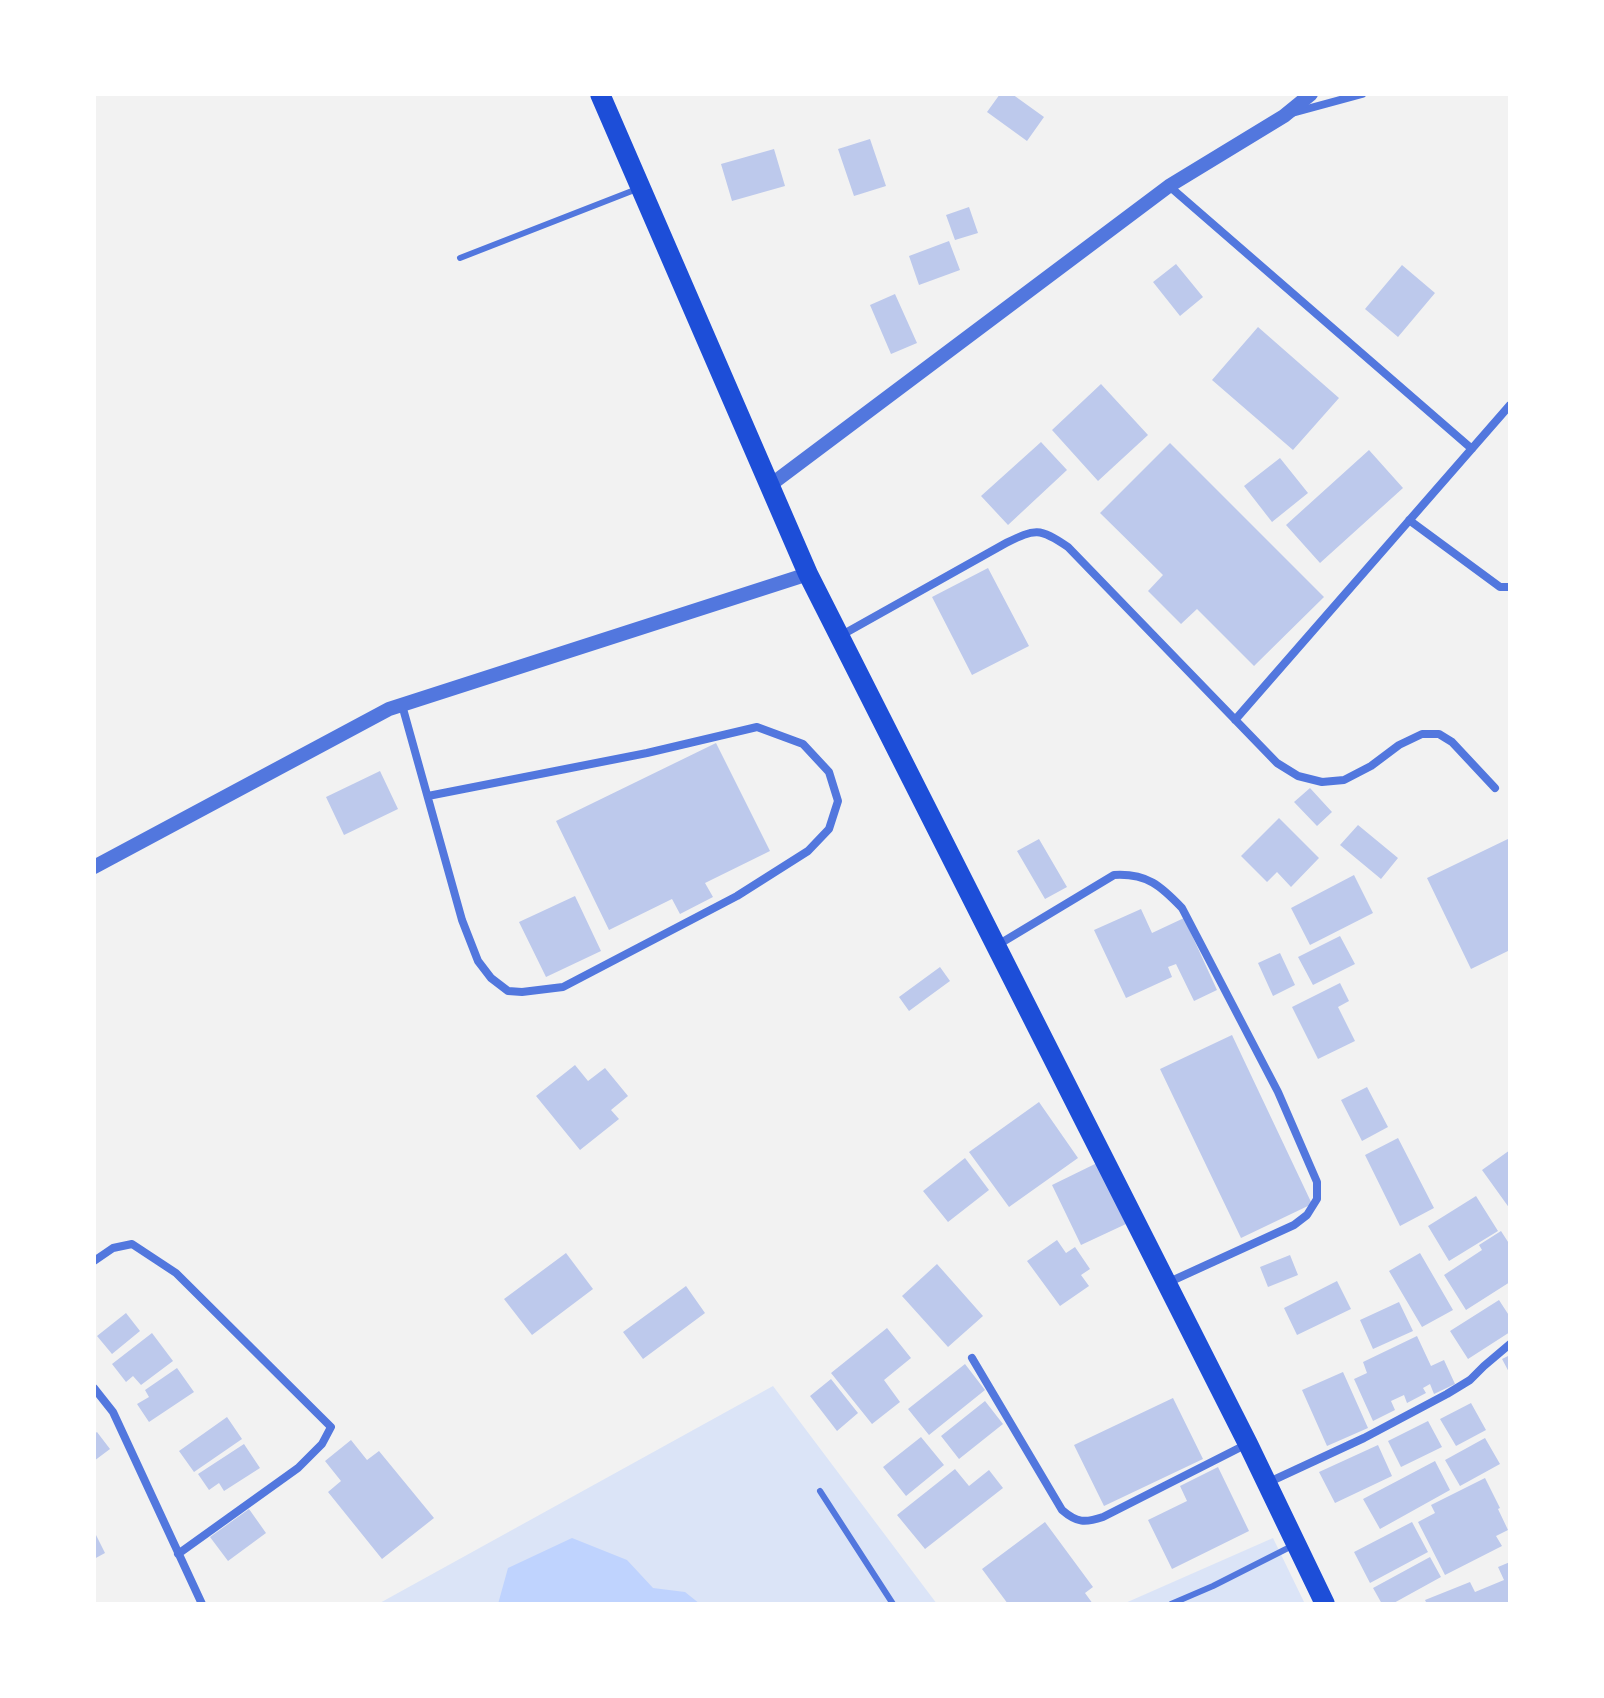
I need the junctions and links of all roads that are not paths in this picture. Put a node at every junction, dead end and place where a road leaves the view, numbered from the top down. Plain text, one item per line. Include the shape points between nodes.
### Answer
1 (600, 94) edge
2 (1311, 94) edge
3 (1362, 94) edge
4 (1284, 116) junction
5 (1169, 186) junction
6 (640, 187) junction
7 (460, 258) dead end
8 (1510, 405) edge
9 (1472, 449) junction
10 (769, 486) junction
11 (1409, 520) junction
12 (808, 574) junction
13 (1510, 587) edge
14 (839, 636) junction
15 (402, 705) junction
16 (1235, 720) junction
17 (1495, 788) dead end
18 (428, 796) junction
19 (94, 867) edge
20 (996, 946) junction
21 (94, 1261) edge
22 (1166, 1284) junction
23 (1510, 1344) edge
24 (972, 1358) dead end
25 (94, 1388) edge
26 (1248, 1444) junction
27 (1266, 1483) junction
28 (820, 1491) dead end
29 (1296, 1544) junction
30 (178, 1554) junction
31 (202, 1604) edge
32 (893, 1604) edge
33 (1171, 1604) edge
34 (1325, 1604) edge

1 - 6 main road
2 - 4 street
3 - 4 street
4 - 5 street
5 - 9 street
5 - 10 street
6 - 7 lane
6 - 10 main road
8 - 9 street
9 - 11 street
10 - 12 main road
11 - 13 street via 1500,587
11 - 16 street
12 - 14 main road
12 - 15 street
14 - 16 street via 1006,543 1036,532 1068,547
14 - 20 main road
15 - 18 street
15 - 19 street
16 - 17 street via 1277,763 1298,776 1344,780 1399,745 1422,734 1439,734
18 - 18 street via 478,961 508,991 522,992 563,987 737,896 808,851 829,829 838,801 829,772 803,744 757,727
20 - 22 main road
20 - 22 street via 1114,875 1140,877 1162,887 1182,908 1278,1092 1317,1182 1317,1199 1294,1225
21 - 30 street via 113,1248 132,1244 176,1273 331,1427 298,1468
22 - 26 main road
23 - 27 street via 1447,1394
24 - 26 street via 1062,1510 1080,1521 1103,1517
25 - 30 street via 113,1412
26 - 27 main road
27 - 29 main road
28 - 32 lane
29 - 33 lane
29 - 34 main road
30 - 31 street

